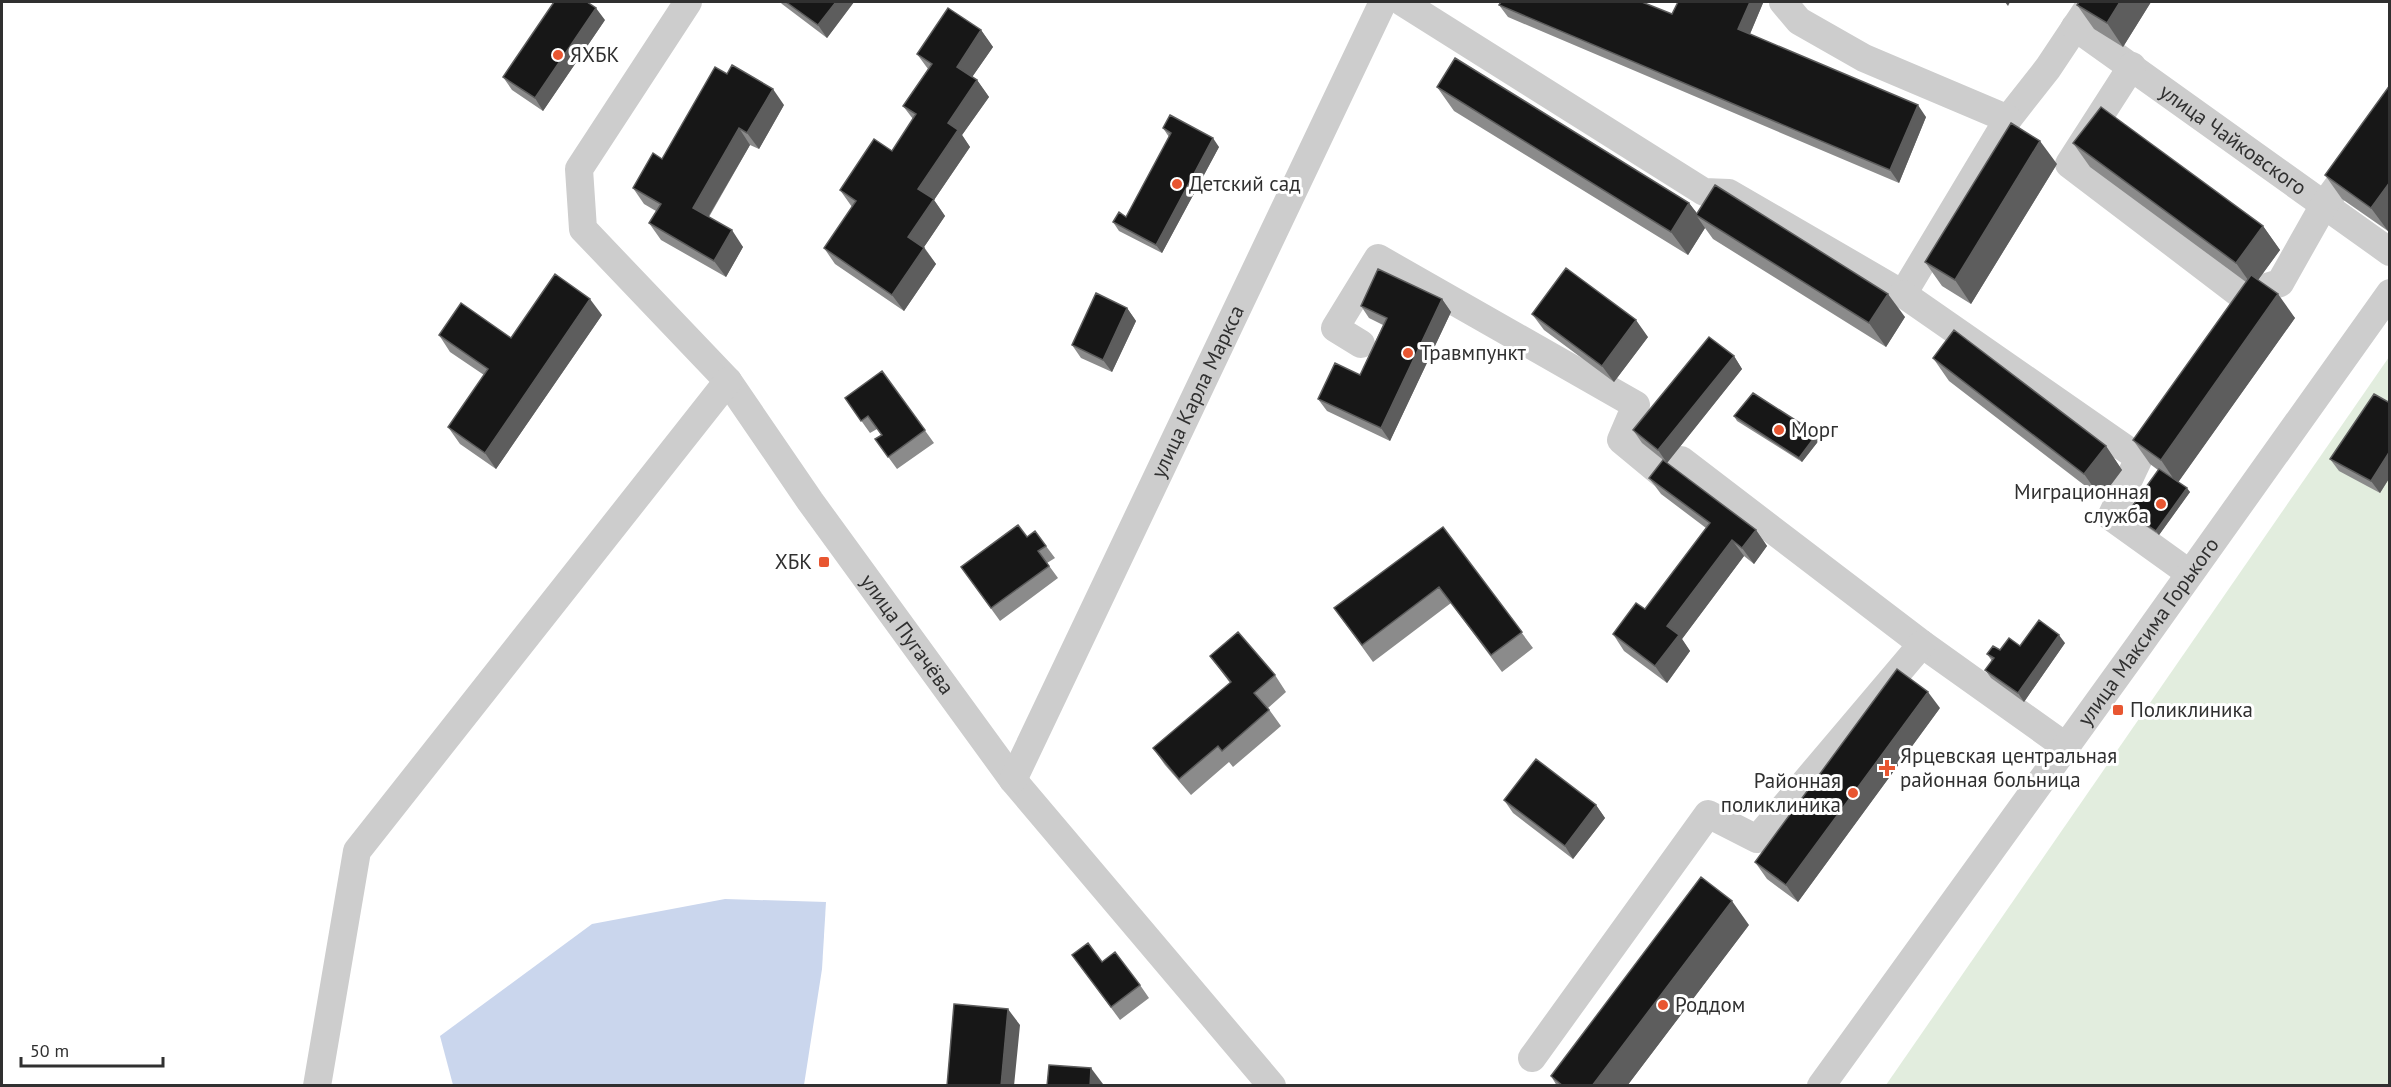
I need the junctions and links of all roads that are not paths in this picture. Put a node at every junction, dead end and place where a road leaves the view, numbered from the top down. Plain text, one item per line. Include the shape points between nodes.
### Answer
1 (688, 2) edge
2 (1383, 2) edge
3 (1402, 2) edge
4 (1783, 2) edge
5 (2092, 2) edge
6 (2075, 27) junction
7 (2132, 66) junction
8 (2390, 114) edge
9 (2008, 118) junction
10 (2324, 205) junction
11 (2390, 252) edge
12 (2252, 292) junction
13 (2390, 293) edge
14 (1903, 294) junction
15 (2232, 321) edge
16 (1361, 344) dead end
17 (728, 381) junction
18 (2189, 573) junction
19 (1922, 644) junction
20 (2065, 746) junction
21 (1013, 780) junction
22 (1532, 1058) dead end
23 (317, 1086) edge
24 (1272, 1086) edge
25 (1821, 1086) edge

1 - 17 street, улица Пугачёва via 579,169 583,228
2 - 21 street, улица Карла Маркса
3 - 14 street via 1704,192 1729,193
4 - 9 street via 1799,21 1864,58
5 - 6 street
6 - 7 street, улица Чайковского
6 - 9 street
7 - 10 street, улица Чайковского
7 - 12 street via 2069,164 2241,295
8 - 10 street
9 - 14 street
10 - 11 street, улица Чайковского
10 - 12 street via 2280,283
12 - 15 street
13 - 18 street, улица Максима Горького
14 - 18 street via 2146,448 2110,517
16 - 19 street via 1335,328 1378,258 1636,405 1622,440 1662,474 1681,460
17 - 21 street, улица Пугачёва via 810,501
17 - 23 street via 357,851
18 - 20 street, улица Максима Горького
19 - 20 street
19 - 22 street via 1757,839 1708,814
20 - 25 street, улица Максима Горького
21 - 24 street, улица Пугачёва

